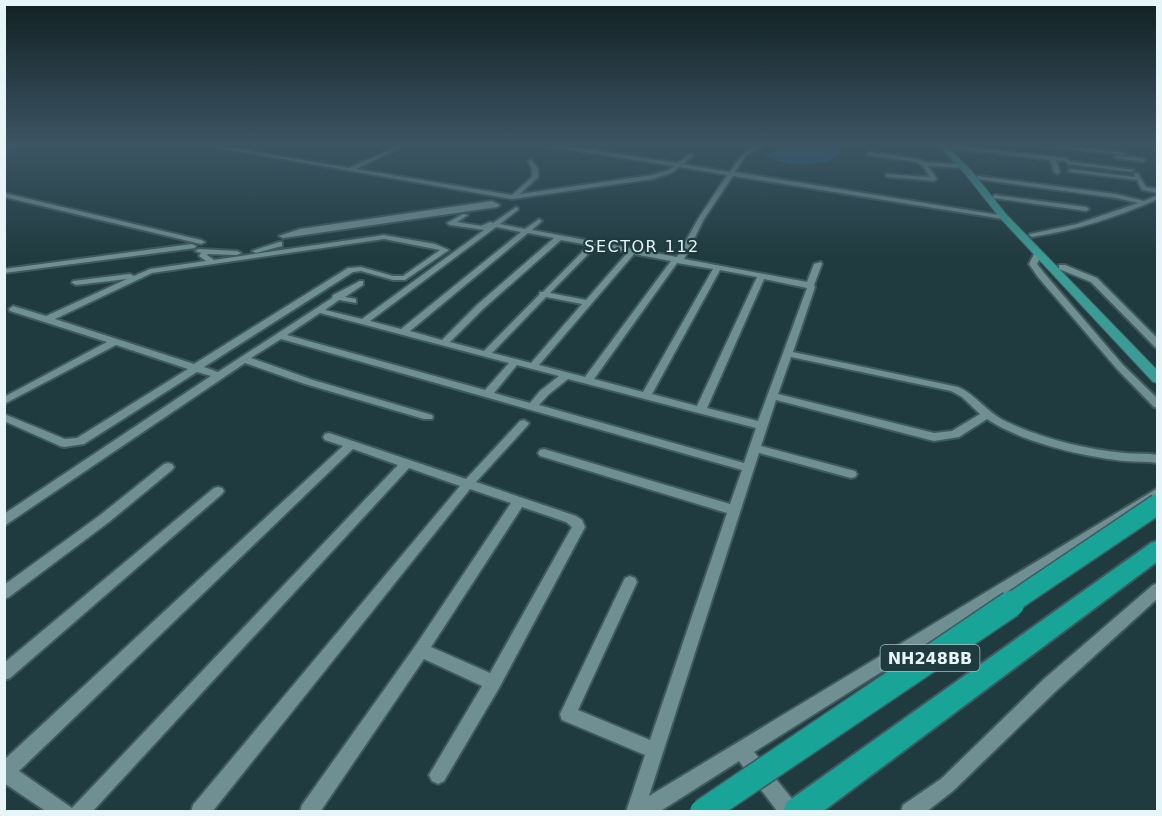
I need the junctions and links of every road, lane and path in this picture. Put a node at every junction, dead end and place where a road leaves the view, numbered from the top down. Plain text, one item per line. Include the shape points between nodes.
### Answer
1 (430, 182) edge
2 (529, 182) edge
3 (620, 182) edge
4 (725, 182) edge
5 (788, 182) edge
6 (977, 182) edge
7 (981, 182) edge
8 (1009, 182) edge
9 (1140, 182) edge
10 (1083, 184) dead end
11 (1158, 191) edge
12 (1086, 192) junction
13 (4, 195) edge
14 (514, 196) junction
15 (1158, 197) edge
16 (995, 202) junction
17 (1146, 203) junction
18 (499, 207) junction
19 (516, 209) dead end
20 (1086, 209) dead end
21 (1005, 212) junction
22 (539, 221) dead end
23 (495, 225) junction
24 (526, 231) junction
25 (1032, 235) junction
26 (559, 238) junction
27 (201, 242) dead end
28 (279, 244) junction
29 (594, 244) junction
30 (182, 250) dead end
31 (158, 252) junction
32 (206, 252) junction
33 (632, 252) junction
34 (271, 254) junction
35 (1038, 254) junction
36 (677, 261) junction
37 (213, 262) junction
38 (818, 264) dead end
39 (1062, 267) junction
40 (717, 268) junction
41 (4, 272) edge
42 (139, 275) junction
43 (762, 275) junction
44 (76, 283) dead end
45 (360, 283) dead end
46 (810, 285) junction
47 (543, 294) junction
48 (336, 297) junction
49 (353, 301) dead end
50 (587, 303) junction
51 (13, 309) dead end
52 (317, 310) junction
53 (47, 319) junction
54 (363, 322) junction
55 (402, 333) junction
56 (280, 336) junction
57 (114, 342) junction
58 (444, 343) junction
59 (1158, 345) edge
60 (487, 353) junction
61 (789, 354) junction
62 (244, 359) junction
63 (516, 361) junction
64 (533, 366) junction
65 (196, 368) junction
66 (1158, 368) edge
67 (567, 375) junction
68 (220, 376) junction
69 (1158, 379) edge
70 (588, 380) junction
71 (487, 394) junction
72 (646, 396) junction
73 (773, 396) junction
74 (4, 401) edge
75 (1158, 405) edge
76 (532, 406) junction
77 (700, 411) junction
78 (986, 415) junction
79 (4, 417) edge
80 (428, 417) dead end
81 (524, 423) dead end
82 (762, 426) junction
83 (329, 436) dead end
84 (352, 444) junction
85 (754, 448) junction
86 (544, 453) dead end
87 (1158, 459) edge
88 (407, 463) junction
89 (168, 467) dead end
90 (748, 468) junction
91 (851, 474) dead end
92 (467, 485) junction
93 (218, 491) dead end
94 (1158, 492) edge
95 (519, 501) junction
96 (1158, 504) edge
97 (734, 510) junction
98 (4, 521) edge
99 (1158, 549) edge
100 (630, 582) dead end
101 (1158, 589) edge
102 (4, 593) edge
103 (421, 650) junction
104 (4, 673) edge
105 (493, 683) junction
106 (654, 750) junction
107 (741, 750) junction
108 (5, 772) edge
109 (438, 775) dead end
110 (64, 812) edge
111 (79, 812) edge
112 (200, 812) edge
113 (309, 812) edge
114 (635, 812) edge
115 (641, 812) edge
116 (704, 812) edge
117 (790, 812) edge
118 (797, 812) edge
119 (910, 812) edge

1 - 14 street
2 - 14 street
3 - 14 street
4 - 36 street
5 - 21 street
6 - 16 main road
7 - 16 main road
8 - 12 street
9 - 11 street via 1145,189
10 - 12 street
12 - 17 street
13 - 27 street
15 - 17 street
16 - 20 street
16 - 21 main road
17 - 25 street via 1051,233
18 - 18 street via 503,214 484,228 450,223
18 - 28 street via 330,228 284,237
19 - 23 street
21 - 25 main road
21 - 35 main road
22 - 24 street
23 - 24 street
23 - 54 street
24 - 26 street
24 - 55 street
25 - 39 main road
26 - 29 street
26 - 58 street
28 - 32 street via 240,253
28 - 34 street
29 - 33 street
29 - 47 street
30 - 31 street
31 - 32 street via 192,247
31 - 41 street
32 - 37 street via 203,256
33 - 36 street
33 - 50 street
34 - 37 street
34 - 65 street via 384,237 445,250 405,278 353,270
35 - 69 main road
35 - 75 street via 1033,264 1041,275
36 - 40 street
36 - 70 street
37 - 42 street
38 - 46 street
39 - 59 street via 1094,280
39 - 66 main road
40 - 43 street
40 - 72 street
42 - 44 street
42 - 53 street
43 - 46 street
43 - 77 street
45 - 48 street
46 - 61 street
47 - 50 street
47 - 60 street
48 - 49 street
48 - 52 street
50 - 64 street
51 - 53 street
52 - 54 street
52 - 56 street
53 - 57 street
54 - 55 street
55 - 58 street
56 - 62 street
56 - 71 street
57 - 65 street
57 - 74 street
58 - 60 street
60 - 63 street
61 - 73 street
61 - 78 street via 958,390
62 - 68 street
62 - 80 street
63 - 64 street
63 - 71 street
64 - 67 street
65 - 68 street
65 - 79 street via 75,443 64,443
67 - 70 street
67 - 76 street
68 - 98 street
70 - 72 street
71 - 76 street
72 - 77 street
73 - 78 street via 928,436 955,434
73 - 82 street
76 - 90 street
77 - 82 street
78 - 87 street via 1019,430 1085,449
81 - 92 street
82 - 85 street
83 - 84 street
84 - 88 street
84 - 108 street
85 - 90 street
85 - 91 street
86 - 97 street
88 - 92 street
88 - 111 street
89 - 102 street
90 - 97 street
92 - 95 street
92 - 112 street
93 - 104 street
94 - 107 street
95 - 103 street
95 - 105 street via 571,519 579,527
96 - 116 highway, NH248BB, bridge
97 - 106 street
99 - 118 highway, NH248BB
100 - 106 street via 568,714
101 - 119 street via 1050,685 947,785
103 - 105 street
103 - 113 street
105 - 109 street
106 - 114 street
107 - 115 street
107 - 117 street
108 - 110 street

